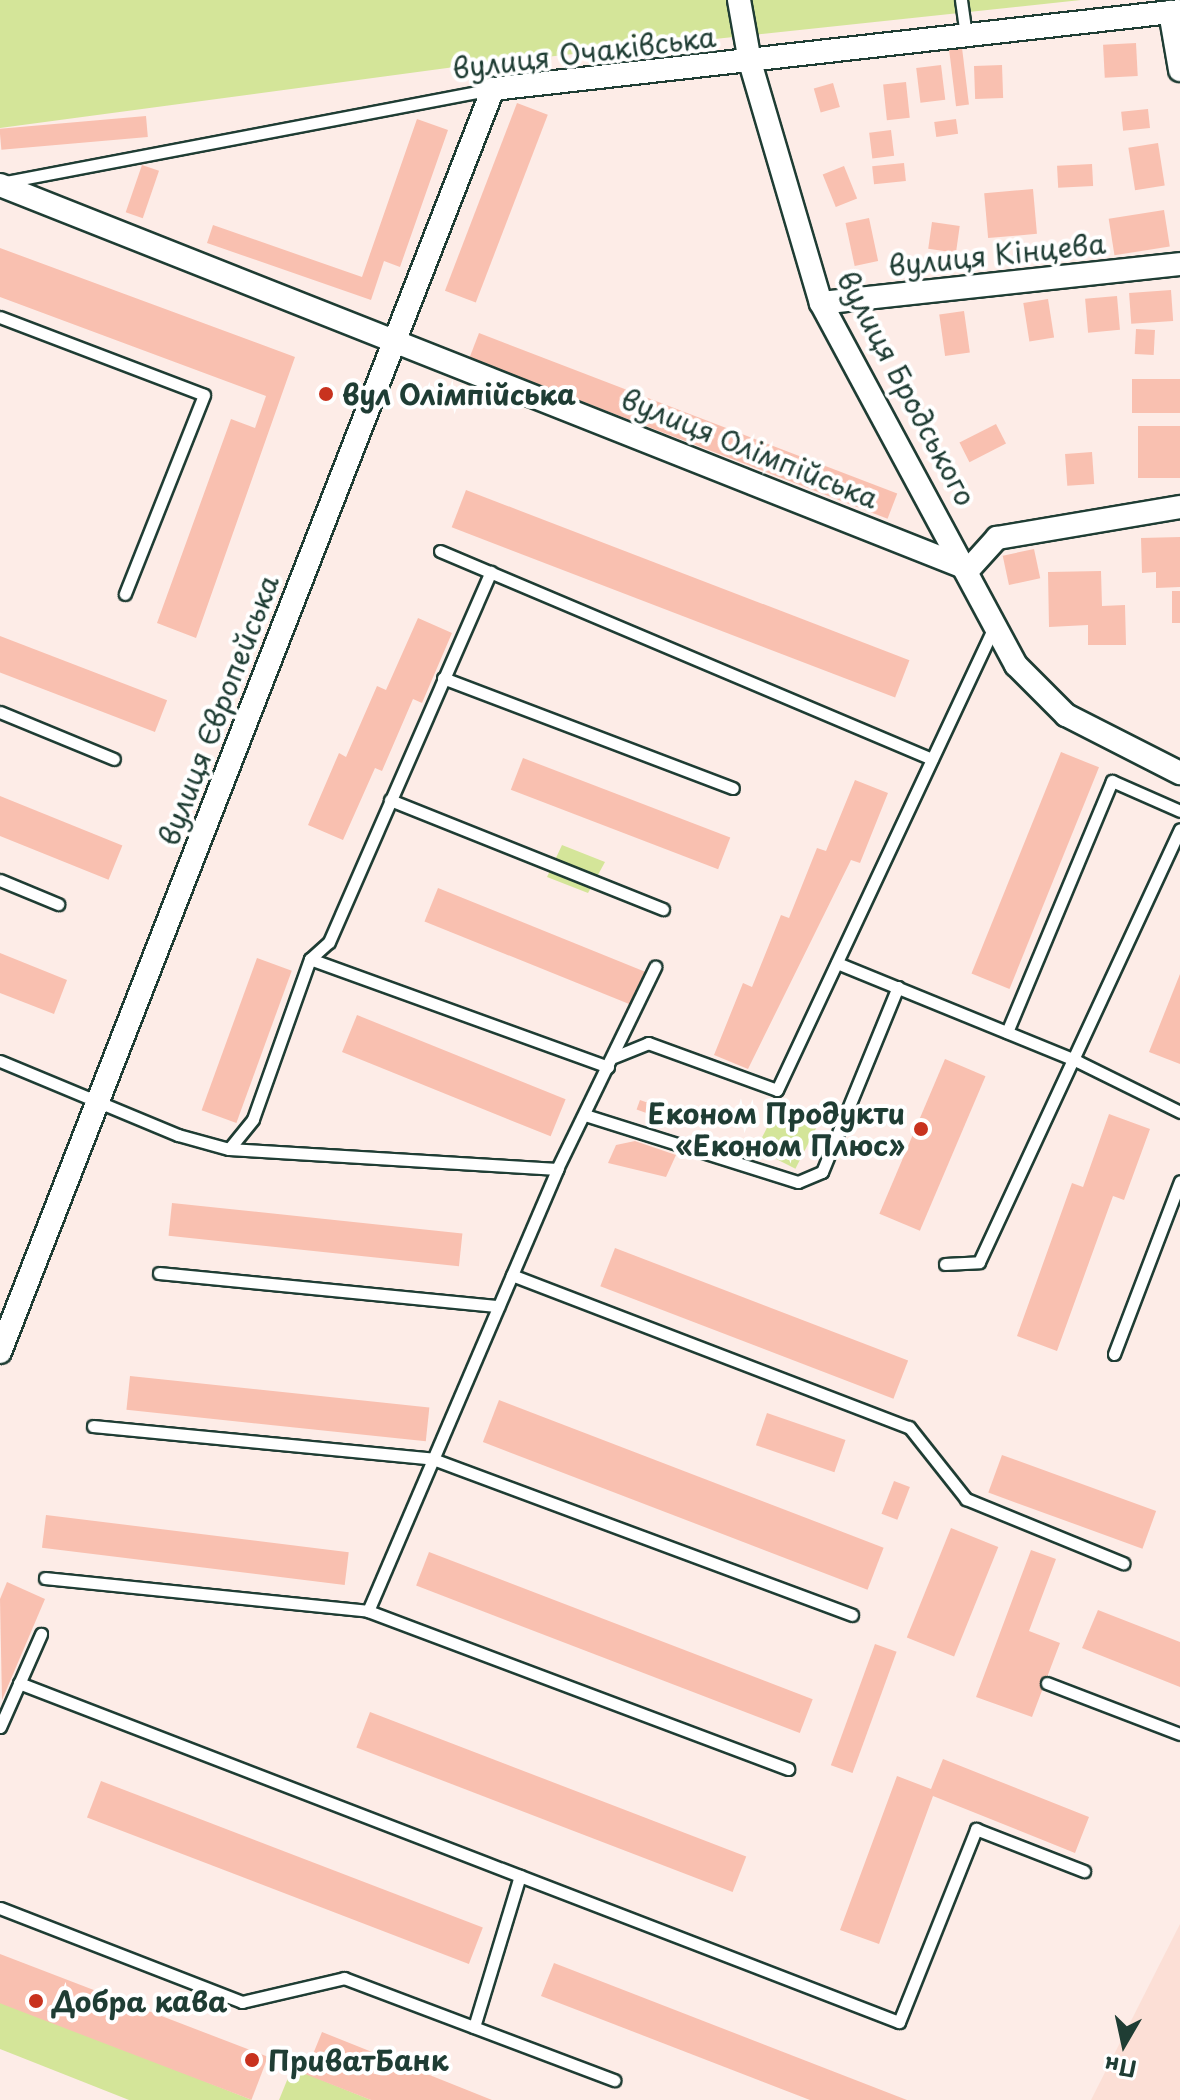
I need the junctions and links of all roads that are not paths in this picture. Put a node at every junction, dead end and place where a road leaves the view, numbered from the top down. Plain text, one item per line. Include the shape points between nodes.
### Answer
1 (739, 0) edge
2 (961, 0) edge
3 (1175, 12) edge
4 (966, 36) junction
5 (750, 62) junction
6 (1180, 70) edge
7 (493, 89) junction
8 (0, 184) edge
9 (1180, 264) edge
10 (821, 303) junction
11 (0, 317) edge
12 (395, 338) junction
13 (1180, 507) edge
14 (440, 551) dead end
15 (969, 569) junction
16 (491, 572) junction
17 (125, 594) dead end
18 (996, 623) junction
19 (443, 678) junction
20 (0, 712) edge
21 (114, 759) dead end
22 (932, 759) junction
23 (1180, 773) edge
24 (733, 788) dead end
25 (390, 800) junction
26 (1180, 811) edge
27 (1180, 829) edge
28 (0, 880) edge
29 (58, 904) dead end
30 (663, 909) dead end
31 (310, 959) junction
32 (837, 963) junction
33 (655, 967) dead end
34 (898, 987) junction
35 (1007, 1032) junction
36 (0, 1061) edge
37 (1077, 1061) junction
38 (611, 1062) junction
39 (98, 1100) junction
40 (1180, 1112) edge
41 (585, 1115) junction
42 (229, 1149) junction
43 (557, 1169) junction
44 (1180, 1181) edge
45 (945, 1264) dead end
46 (159, 1273) dead end
47 (512, 1275) junction
48 (498, 1306) junction
49 (0, 1352) edge
50 (1114, 1354) dead end
51 (93, 1426) dead end
52 (433, 1459) junction
53 (1123, 1563) dead end
54 (45, 1578) dead end
55 (368, 1611) junction
56 (852, 1615) dead end
57 (41, 1634) dead end
58 (19, 1683) junction
59 (1047, 1683) dead end
60 (0, 1727) edge
61 (1180, 1734) edge
62 (788, 1769) dead end
63 (1084, 1871) dead end
64 (520, 1876) junction
65 (0, 1908) edge
66 (474, 2027) junction
67 (614, 2080) dead end

1 - 5 street, вулиця Бродського
2 - 4 lane
3 - 4 street, вулиця Очаківська
3 - 6 street
4 - 5 street, вулиця Очаківська
5 - 7 street, вулиця Очаківська
5 - 10 street, вулиця Бродського
7 - 8 lane, вулиця Очаківська
7 - 12 street, вулиця Європейська
8 - 12 street, вулиця Олімпійська
9 - 10 street, вулиця Кінцева
10 - 15 street, вулиця Бродського
11 - 17 lane via 204,395
12 - 15 street, вулиця Олімпійська
12 - 39 street, вулиця Європейська
13 - 15 street via 997,538
14 - 16 lane
15 - 18 street
16 - 19 lane
16 - 22 lane
18 - 22 lane
18 - 23 street via 1016,665 1066,715
19 - 24 lane
19 - 25 lane
20 - 21 lane
22 - 32 lane
25 - 30 lane
25 - 31 lane via 329,942
26 - 35 lane via 1112,781
27 - 37 lane
28 - 29 lane
31 - 38 lane
31 - 42 lane via 253,1119
32 - 34 lane
32 - 38 lane via 777,1090 648,1043
33 - 38 lane
34 - 35 lane
34 - 41 lane via 822,1172 798,1182
35 - 37 lane
36 - 39 lane
37 - 40 lane
37 - 45 lane via 979,1262
38 - 41 lane
39 - 42 lane
39 - 49 street, вулиця Європейська
41 - 43 lane
42 - 43 lane
43 - 47 lane
44 - 50 lane
46 - 48 lane
47 - 48 lane
47 - 53 lane via 909,1427 966,1499
48 - 52 lane
51 - 52 lane
52 - 55 lane
52 - 56 lane
54 - 55 lane
55 - 62 lane
57 - 58 lane
58 - 60 lane
58 - 64 lane
59 - 61 lane
63 - 64 lane via 976,1829 899,2022
64 - 66 lane
65 - 66 lane via 242,2002 344,1978
66 - 67 lane

